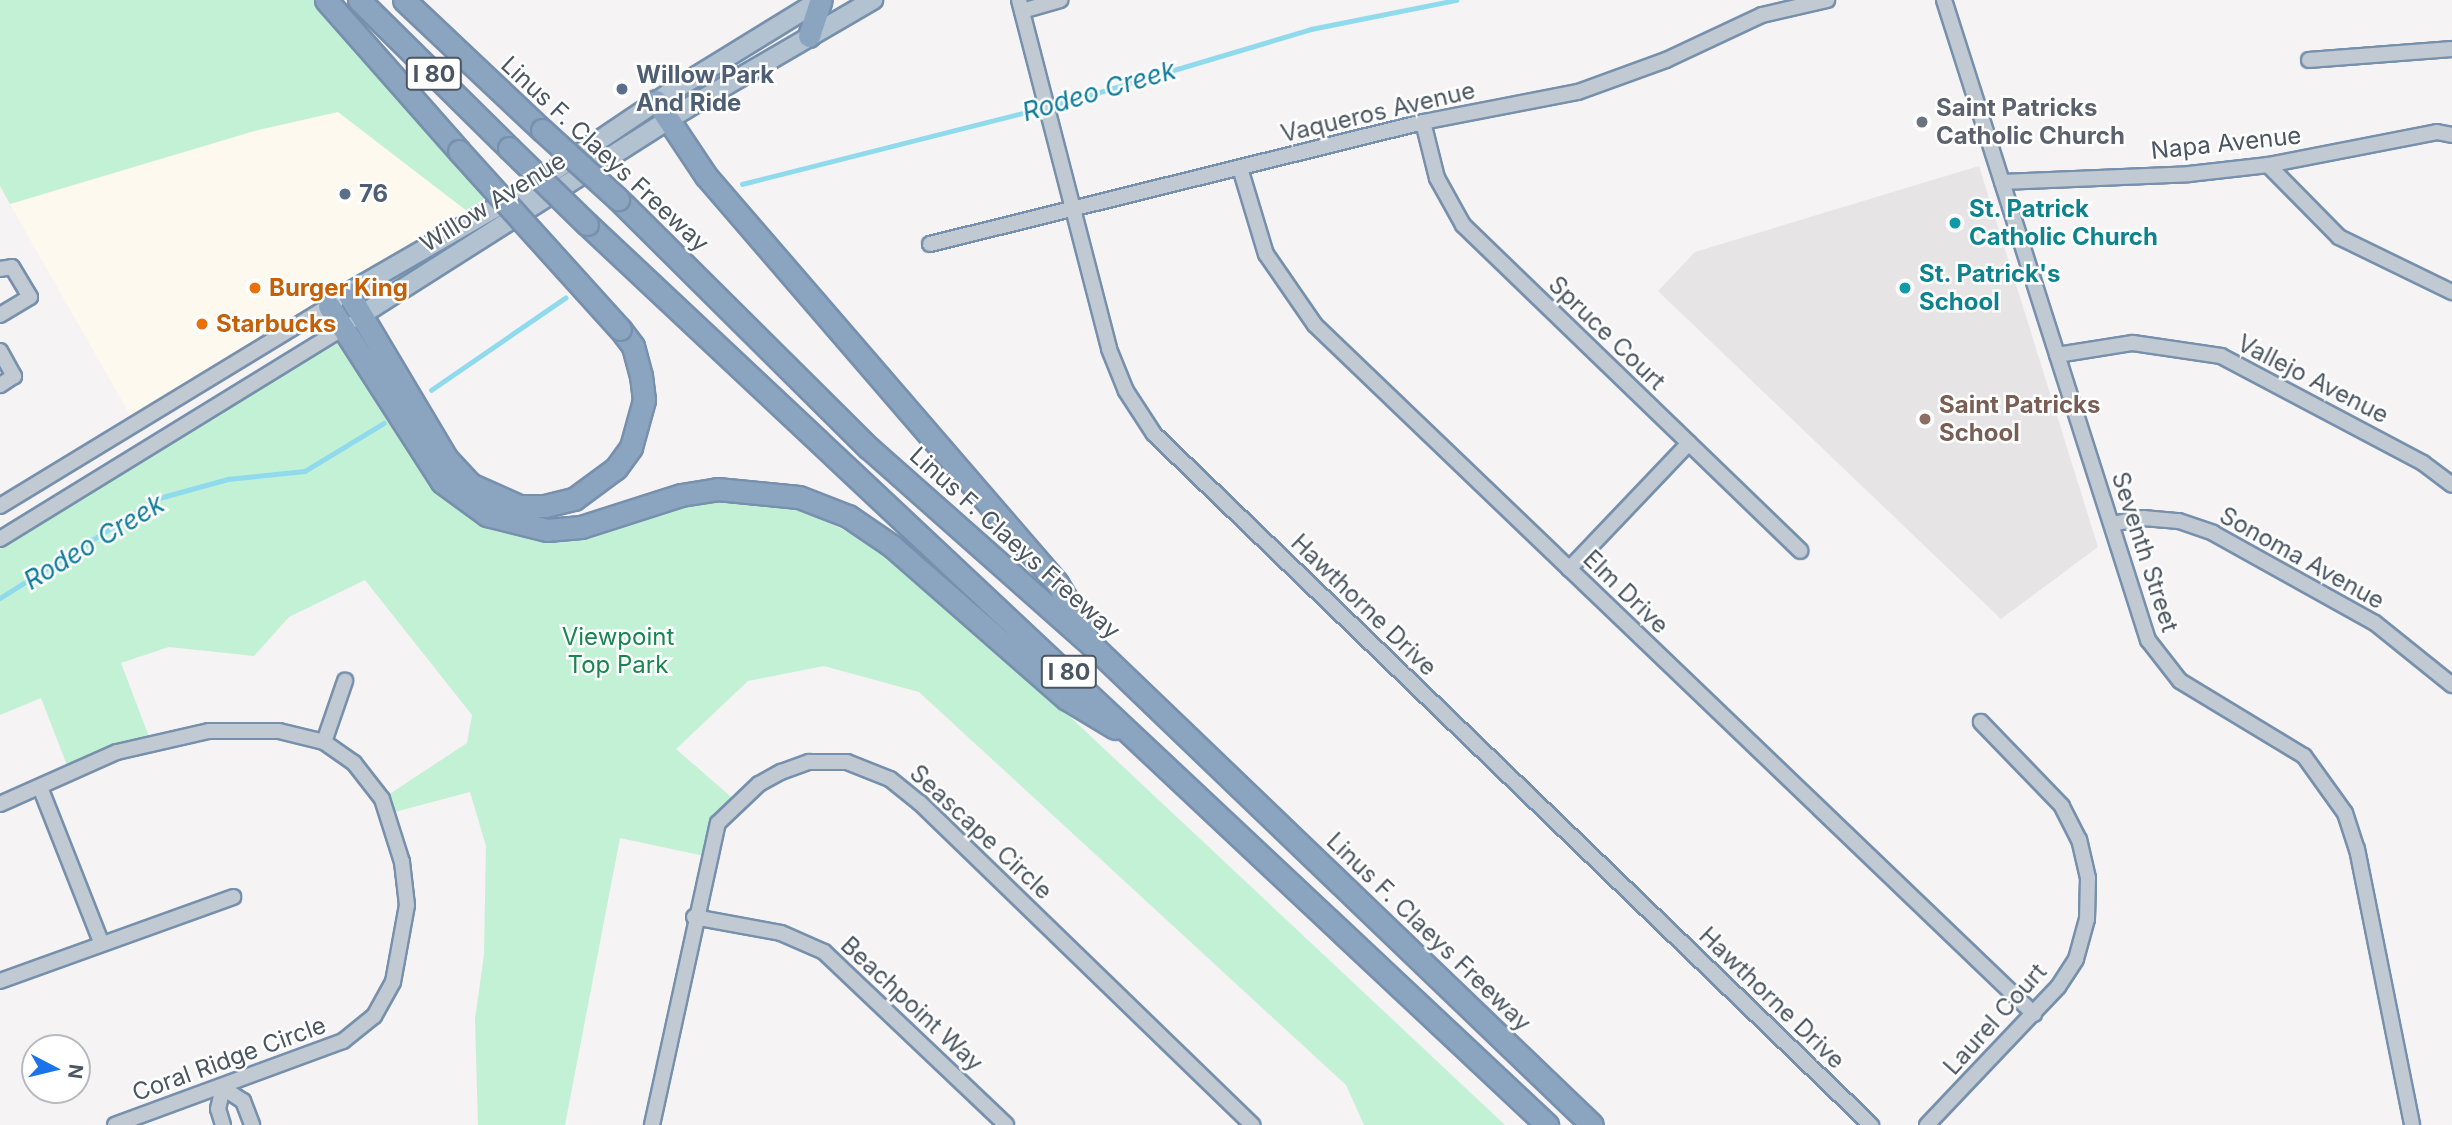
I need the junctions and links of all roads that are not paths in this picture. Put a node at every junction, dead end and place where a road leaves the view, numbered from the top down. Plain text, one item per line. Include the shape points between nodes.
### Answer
1 (326, 0) edge
2 (359, 0) edge
3 (404, 0) edge
4 (821, 0) edge
5 (873, 0) edge
6 (1060, 0) edge
7 (1827, 0) edge
8 (1944, 0) edge
9 (1020, 5) edge
10 (809, 36) junction
11 (2452, 49) edge
12 (2309, 60) dead end
13 (656, 101) junction
14 (668, 120) junction
15 (1423, 122) junction
16 (2452, 135) edge
17 (2268, 165) junction
18 (1240, 168) junction
19 (2002, 182) junction
20 (1072, 208) junction
21 (929, 244) dead end
22 (0, 269) edge
23 (2452, 292) edge
24 (348, 293) junction
25 (329, 306) junction
26 (0, 315) edge
27 (361, 315) junction
28 (343, 328) junction
29 (0, 351) edge
30 (2057, 355) junction
31 (0, 385) edge
32 (1689, 443) junction
33 (2452, 485) edge
34 (0, 506) edge
35 (2112, 524) junction
36 (0, 538) edge
37 (1800, 551) dead end
38 (1569, 569) junction
39 (1096, 649) junction
40 (345, 681) dead end
41 (2452, 685) edge
42 (1980, 722) dead end
43 (324, 741) junction
44 (1150, 748) junction
45 (40, 787) junction
46 (0, 804) edge
47 (233, 897) dead end
48 (694, 918) junction
49 (101, 942) junction
50 (0, 981) edge
51 (2034, 1014) junction
52 (223, 1088) junction
53 (115, 1125) edge
54 (223, 1125) edge
55 (252, 1125) edge
56 (652, 1125) edge
57 (1006, 1125) edge
58 (1252, 1125) edge
59 (1547, 1125) edge
60 (1592, 1125) edge
61 (1871, 1125) edge
62 (1927, 1125) edge
63 (2412, 1125) edge

1 - 27 highway, bridge via 633,346 643,400 631,447 616,468 574,499 545,506 519,506 470,484 447,459
2 - 44 highway, I 80, bridge via 587,224
3 - 39 highway, Linus F. Claeys Freeway / I 80, bridge via 618,199 869,448
4 - 10 highway
4 - 13 main road, Willow Avenue
5 - 10 main road, Willow Avenue
6 - 9 street
7 - 15 street, Vaqueros Avenue via 1762,15 1601,85
8 - 19 street, Seventh Street
9 - 20 street, Hawthorne Drive
10 - 14 main road, Willow Avenue
11 - 12 street
13 - 14 highway
13 - 24 main road, Willow Avenue via 521,193
14 - 27 main road, Willow Avenue
14 - 39 highway via 706,176 1057,583
15 - 18 street, Vaqueros Avenue
15 - 32 street, Spruce Court via 1437,178 1463,225
16 - 17 street, Napa Avenue via 2437,132
17 - 19 street, Napa Avenue via 2189,174
17 - 23 street via 2339,237
18 - 20 street, Vaqueros Avenue
18 - 38 street, Elm Drive via 1266,254 1315,326
19 - 30 street, Seventh Street
20 - 21 street, Vaqueros Avenue
20 - 61 street, Hawthorne Drive via 1109,349 1126,391 1154,434
22 - 26 street via 12,267 30,297
24 - 25 street, Willow Avenue
24 - 27 highway
25 - 28 highway
25 - 34 street, Willow Avenue
27 - 28 street, Willow Avenue
28 - 36 street, Willow Avenue
28 - 44 highway via 442,482 487,515 547,530 581,527 681,495 717,489 759,489 799,497 848,516 892,546 1067,699
29 - 31 street via 14,376
30 - 33 street, Vallejo Avenue via 2133,343 2221,356 2423,463
30 - 35 street, Seventh Street
32 - 37 street, Spruce Court
32 - 38 street
35 - 41 street, Sonoma Avenue via 2143,518 2179,521 2213,533 2375,623
35 - 63 street, Seventh Street via 2148,640 2162,663 2202,697 2304,757 2345,813 2357,849
38 - 51 street, Elm Drive
39 - 60 highway, Linus F. Claeys Freeway / I 80
40 - 43 street
42 - 51 street, Laurel Court via 2062,806 2079,840 2088,878 2087,919 2076,959
43 - 45 street, Coral Ridge Circle via 279,731 166,738 117,752
43 - 52 street, Coral Ridge Circle via 354,763 382,799 402,862 407,905 393,982 374,1016 343,1041
44 - 59 highway, I 80
45 - 46 street, Coral Ridge Circle
45 - 49 street
47 - 49 street
48 - 56 street, Seascape Circle
48 - 57 street, Beachpoint Way via 781,933 824,952
48 - 58 street, Seascape Circle via 718,823 737,802 781,772 809,762 847,762 869,769 920,803
49 - 50 street
51 - 62 street, Laurel Court
52 - 53 street, Coral Ridge Circle
52 - 54 street via 218,1109
52 - 55 street via 243,1101

